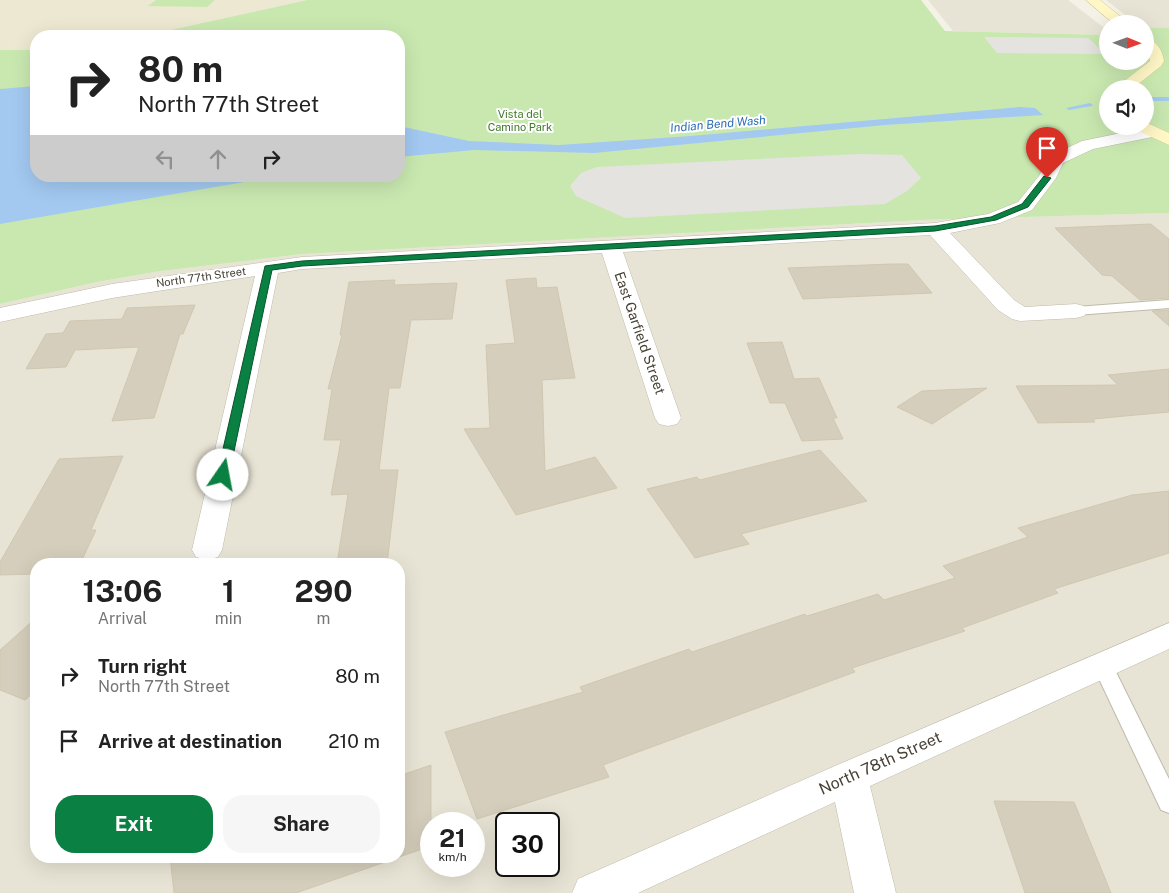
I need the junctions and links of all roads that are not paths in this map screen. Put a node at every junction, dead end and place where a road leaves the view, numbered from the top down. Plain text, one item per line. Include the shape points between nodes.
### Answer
1 (1092, 0) edge
2 (1111, 15) edge
3 (1154, 49) edge
4 (1154, 66) edge
5 (1148, 70) edge
6 (1135, 80) edge
7 (1143, 135) edge
8 (935, 229) junction
9 (611, 248) junction
10 (268, 268) junction
11 (1169, 304) edge
12 (1076, 311) joint
13 (0, 315) edge
14 (668, 418) dead end
15 (207, 550) dead end
16 (1169, 635) edge
17 (1102, 664) junction
18 (849, 777) junction
19 (1169, 803) edge
20 (593, 893) edge
21 (875, 893) edge

1 - 2 street
3 - 4 street via 1158,61
5 - 6 street
7 - 8 street, North 77th Street via 1088,145 1056,160 1047,178 1025,206 993,219
8 - 9 street, North 77th Street
8 - 12 street via 1006,305 1020,314
9 - 10 street, North 77th Street via 302,263
9 - 14 street, East Garfield Street
10 - 13 street, North 77th Street via 145,285
10 - 15 street
11 - 12 lane
16 - 17 street, North 78th Street
17 - 18 street, North 78th Street
17 - 19 lane
18 - 20 street, North 78th Street
18 - 21 street

